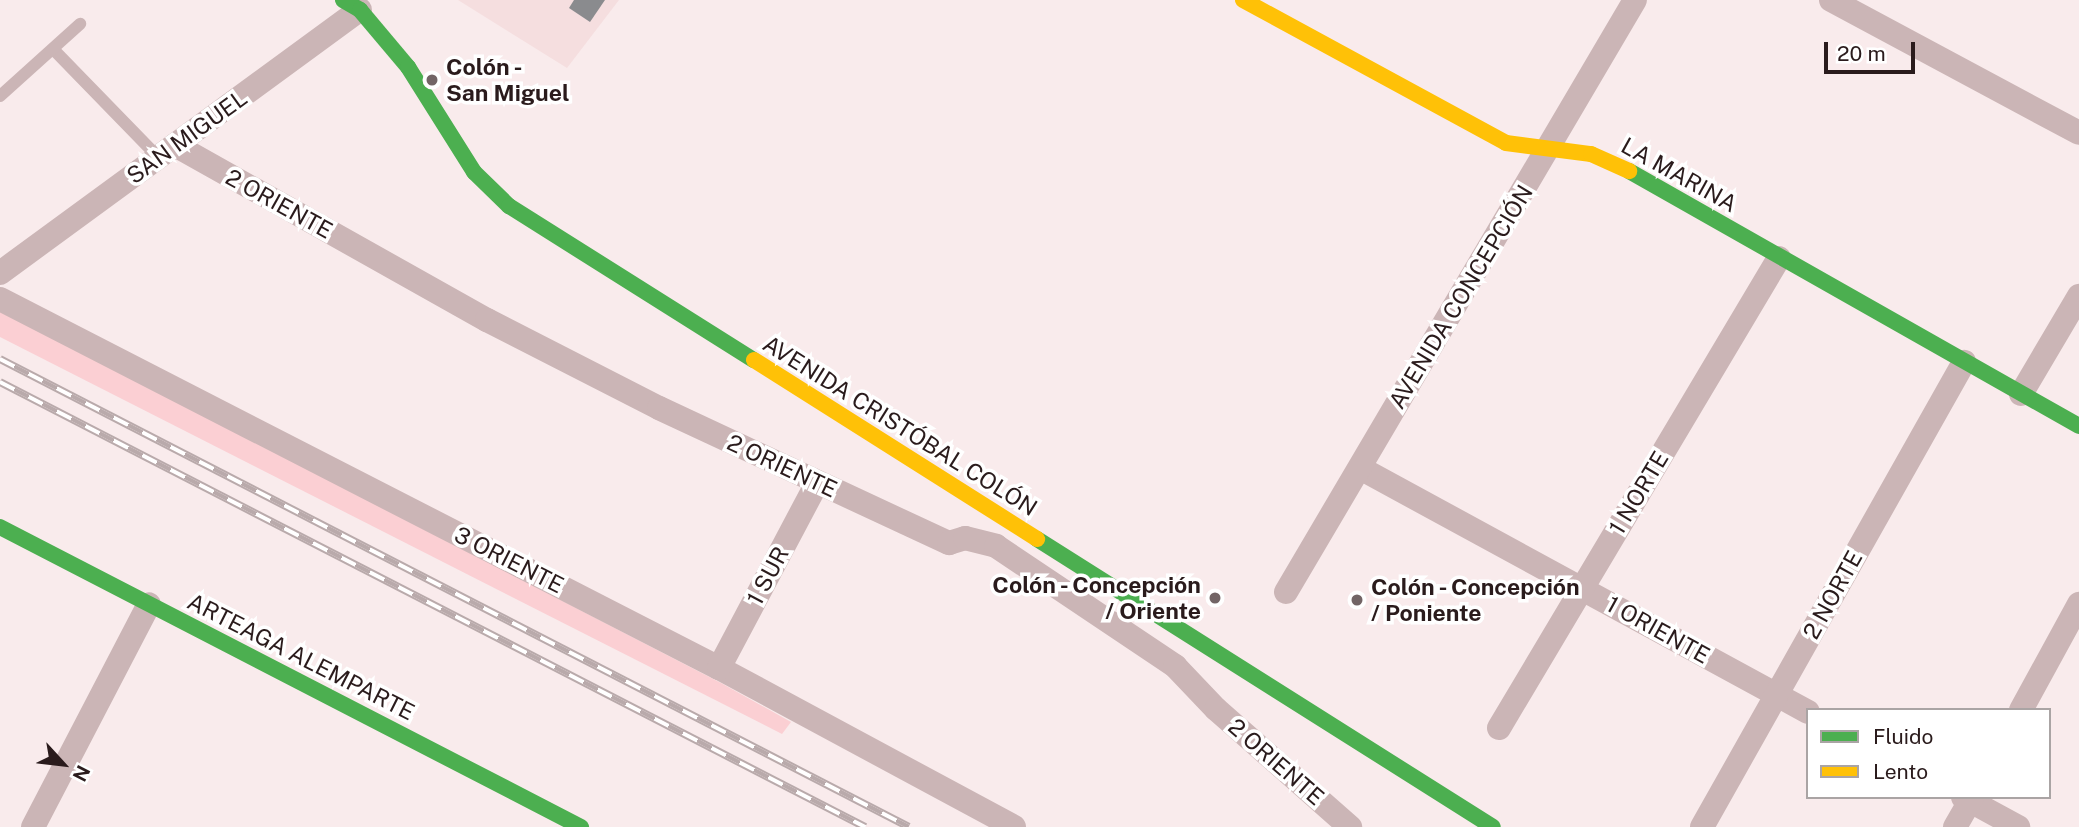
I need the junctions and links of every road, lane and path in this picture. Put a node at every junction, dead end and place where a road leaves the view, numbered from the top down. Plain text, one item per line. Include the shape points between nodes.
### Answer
1 (1243, 0) edge
2 (1634, 0) edge
3 (1831, 0) edge
4 (359, 4) edge
5 (80, 24) dead end
6 (53, 49) junction
7 (0, 96) edge
8 (2079, 133) edge
9 (1548, 150) junction
10 (167, 151) junction
11 (1779, 258) junction
12 (0, 273) edge
13 (2079, 296) edge
14 (0, 299) edge
15 (1964, 362) junction
16 (2021, 394) junction
17 (2079, 426) edge
18 (1360, 468) junction
19 (817, 483) junction
20 (0, 527) edge
21 (1582, 589) junction
22 (1286, 593) dead end
23 (149, 604) junction
24 (2079, 604) edge
25 (719, 668) junction
26 (1776, 695) junction
27 (2022, 708) edge
28 (1806, 711) edge
29 (1499, 728) dead end
30 (1968, 799) edge
31 (1970, 799) edge
32 (33, 827) edge
33 (581, 827) edge
34 (1014, 827) edge
35 (1350, 827) edge
36 (1493, 827) edge
37 (1702, 827) edge
38 (1955, 827) edge
39 (2018, 827) edge

1 - 9 main road, LA MARINA via 1506,143
2 - 9 street, AVENIDA CONCEPCIÓN
3 - 8 street
4 - 10 street, SAN MIGUEL
4 - 36 main road, AVENIDA CRISTÓBAL COLÓN via 408,67 474,172 509,206
5 - 6 lane
6 - 7 lane
6 - 10 lane
9 - 11 main road, LA MARINA via 1591,154 1613,162
9 - 18 street, AVENIDA CONCEPCIÓN
10 - 12 street, SAN MIGUEL
10 - 19 street, 2 ORIENTE via 486,320
11 - 15 main road, LA MARINA
11 - 21 street, 1 NORTE
13 - 16 street
14 - 25 street, 3 ORIENTE
15 - 16 main road, LA MARINA
15 - 26 street, 2 NORTE
16 - 17 main road, LA MARINA
18 - 21 street, 1 ORIENTE
18 - 22 street, AVENIDA CONCEPCIÓN
19 - 25 street, 1 SUR
19 - 35 street, 2 ORIENTE via 949,543 965,538 996,547 1175,666 1216,709
20 - 23 main road, ARTEAGA ALEMPARTE
21 - 26 street, 1 ORIENTE
21 - 29 street, 1 NORTE
23 - 32 street
23 - 33 main road, ARTEAGA ALEMPARTE
24 - 27 street
25 - 34 street, 3 ORIENTE
26 - 28 street, 1 ORIENTE
26 - 37 street, 2 NORTE
30 - 38 street
31 - 39 street

